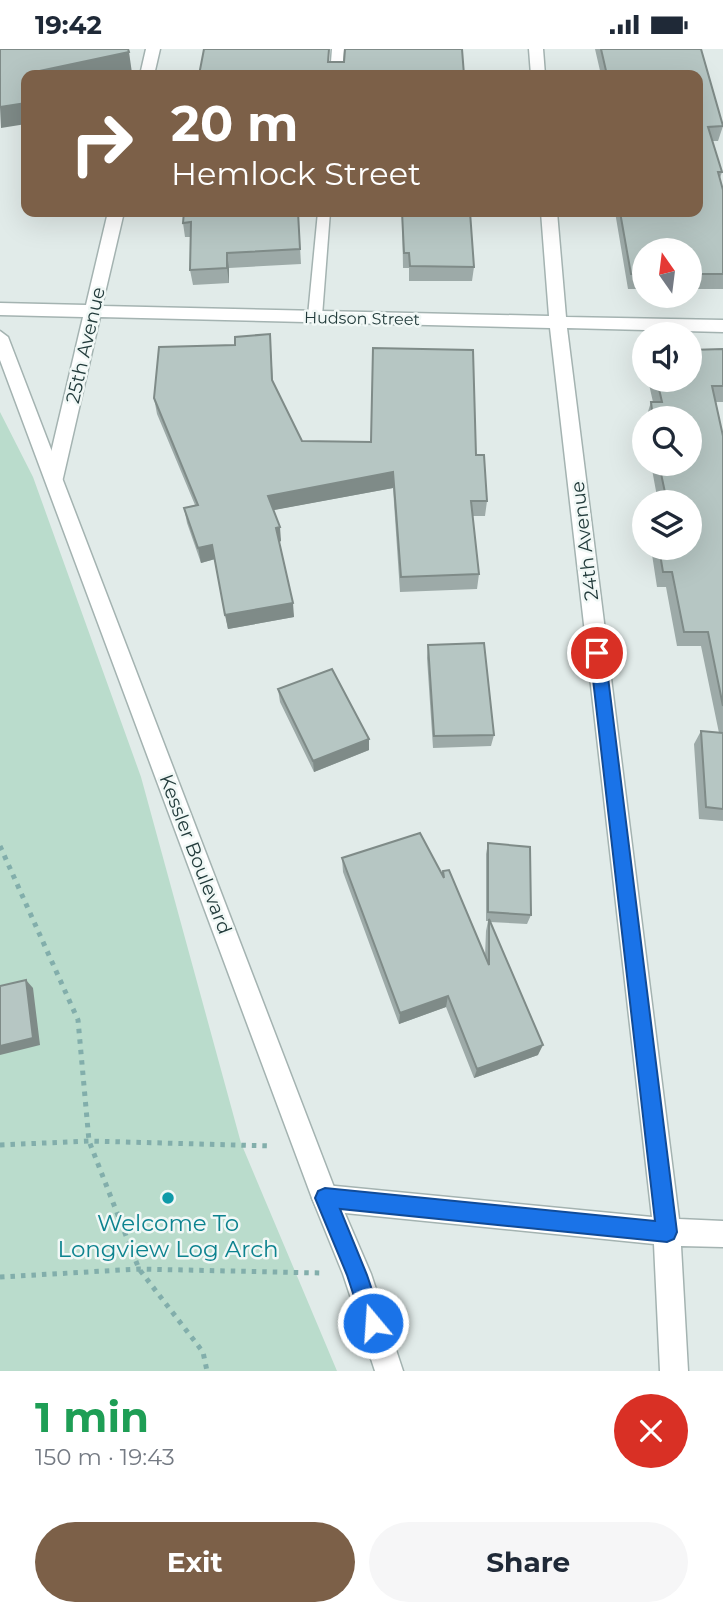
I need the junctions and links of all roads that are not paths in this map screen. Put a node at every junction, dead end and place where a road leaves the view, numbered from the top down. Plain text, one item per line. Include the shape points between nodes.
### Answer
1 (153, 49) edge
2 (338, 49) edge
3 (536, 49) edge
4 (148, 70) edge
5 (336, 70) edge
6 (538, 70) edge
7 (115, 217) edge
8 (324, 217) edge
9 (549, 217) edge
10 (0, 309) edge
11 (93, 312) junction
12 (316, 316) junction
13 (558, 322) junction
14 (723, 326) edge
15 (0, 337) edge
16 (54, 478) junction
17 (325, 1198) junction
18 (667, 1232) junction
19 (723, 1234) edge
20 (389, 1371) edge
21 (674, 1371) edge

1 - 4 street
2 - 5 lane
3 - 6 street
7 - 11 street, 25th Avenue
8 - 12 lane
9 - 13 street, 24th Avenue
10 - 11 street, Hudson Street
11 - 12 street, Hudson Street
11 - 16 street, 25th Avenue
12 - 13 street, Hudson Street
13 - 14 street, Hudson Street
13 - 18 street, 24th Avenue
15 - 16 street, Kessler Boulevard
16 - 17 street, Kessler Boulevard
17 - 18 street
17 - 20 street, Kessler Boulevard
18 - 19 street
18 - 21 street, 24th Avenue

